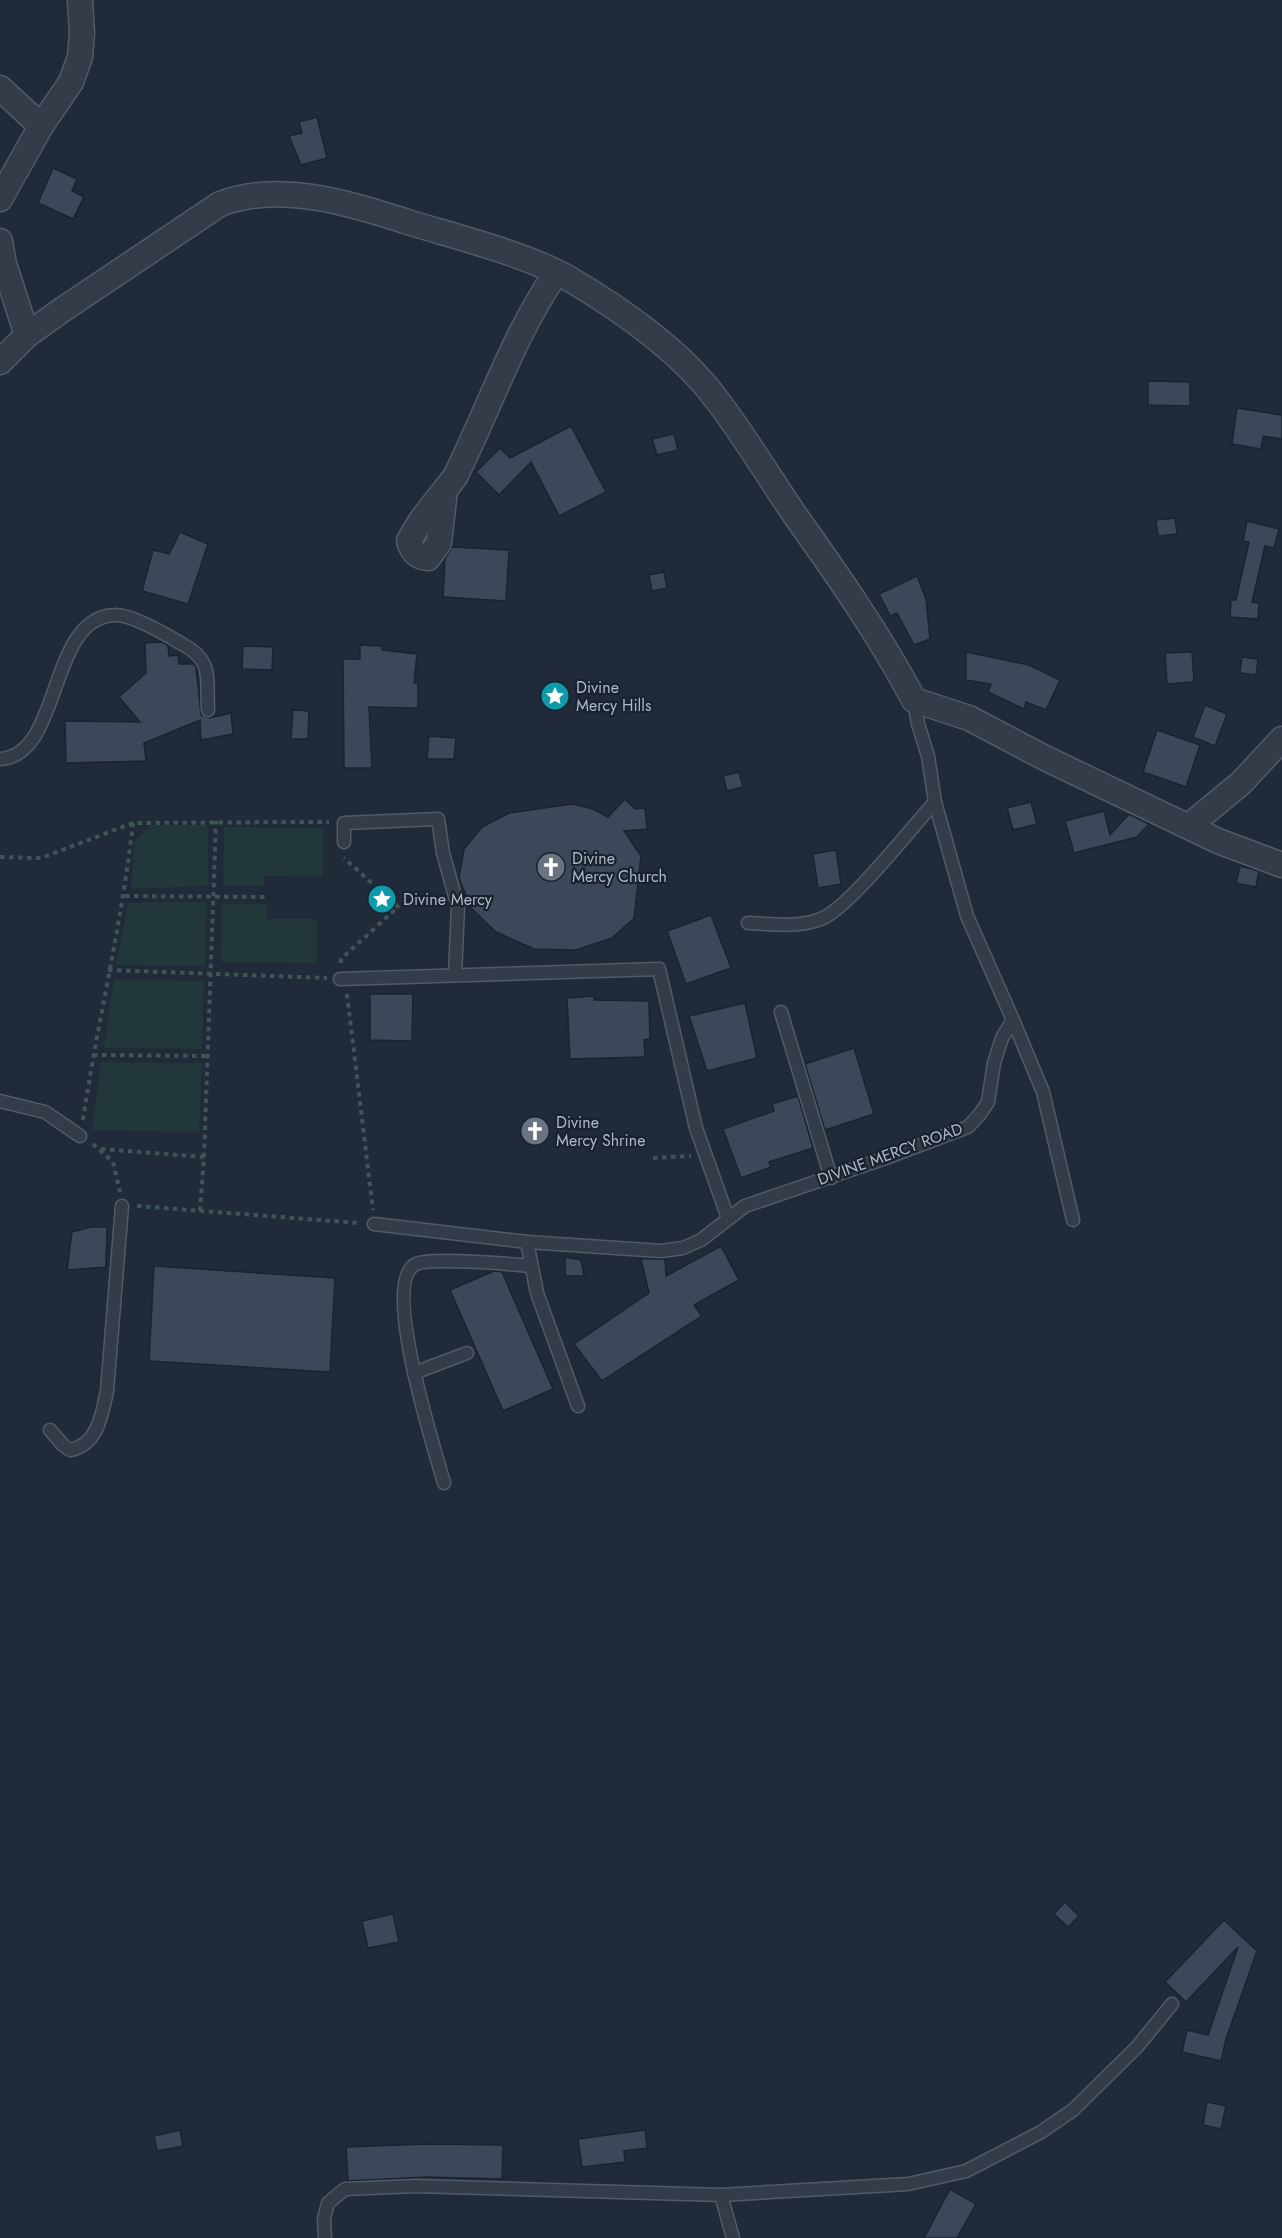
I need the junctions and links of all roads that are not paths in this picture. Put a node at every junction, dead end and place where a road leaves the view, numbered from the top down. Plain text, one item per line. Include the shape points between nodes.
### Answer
1 (80, 0) edge
2 (0, 88) edge
3 (41, 126) junction
4 (0, 199) edge
5 (0, 241) edge
6 (556, 273) junction
7 (27, 335) junction
8 (0, 362) edge
9 (445, 490) dead end
10 (914, 700) junction
11 (208, 710) dead end
12 (1282, 739) edge
13 (0, 759) edge
14 (934, 802) junction
15 (1189, 826) junction
16 (344, 842) dead end
17 (1282, 866) edge
18 (748, 923) dead end
19 (455, 975) junction
20 (344, 979) road end
21 (781, 1012) dead end
22 (1013, 1020) junction
23 (0, 1101) edge
24 (80, 1136) road end
25 (831, 1178) junction
26 (122, 1206) road end
27 (728, 1218) junction
28 (1073, 1220) dead end
29 (374, 1224) road end
30 (527, 1242) junction
31 (530, 1266) junction
32 (467, 1353) dead end
33 (414, 1373) junction
34 (578, 1406) dead end
35 (50, 1430) dead end
36 (444, 1483) dead end
37 (1172, 2004) dead end
38 (721, 2195) junction
39 (325, 2238) edge
40 (733, 2238) edge

1 - 3 street via 80,57 71,82
2 - 3 street
3 - 4 street
5 - 7 street
6 - 7 street via 378,212 280,193 244,195 220,204
6 - 9 street via 535,304 470,447
6 - 10 street via 624,314 671,353 716,399 858,604
7 - 8 street
10 - 14 lane
10 - 15 street via 969,718 1045,759
11 - 13 lane via 206,663 194,650 118,615 98,617 83,631 69,654 35,735 21,751
12 - 15 street via 1241,783
14 - 18 lane via 858,888 824,918 796,926
14 - 22 lane via 967,916
15 - 17 street
16 - 19 lane via 344,823 438,819 458,907
19 - 20 lane
19 - 27 lane via 658,969 704,1155
21 - 25 lane
22 - 25 lane, DIVINE MERCY ROAD via 994,1063 990,1095 976,1120 953,1134
22 - 28 lane via 1043,1092
23 - 24 lane via 45,1112
25 - 27 lane, DIVINE MERCY ROAD via 766,1198
26 - 35 lane via 107,1391 101,1417 80,1448 70,1450
27 - 30 lane, DIVINE MERCY ROAD via 701,1240 661,1251
29 - 30 lane, DIVINE MERCY ROAD
30 - 31 lane
31 - 33 lane via 474,1262 417,1264 404,1282 408,1351
31 - 34 lane
32 - 33 lane
33 - 36 lane
37 - 38 lane via 1137,2047 1073,2110 1041,2132 966,2171 908,2184
38 - 39 lane via 416,2186 345,2189 328,2203
38 - 40 lane

